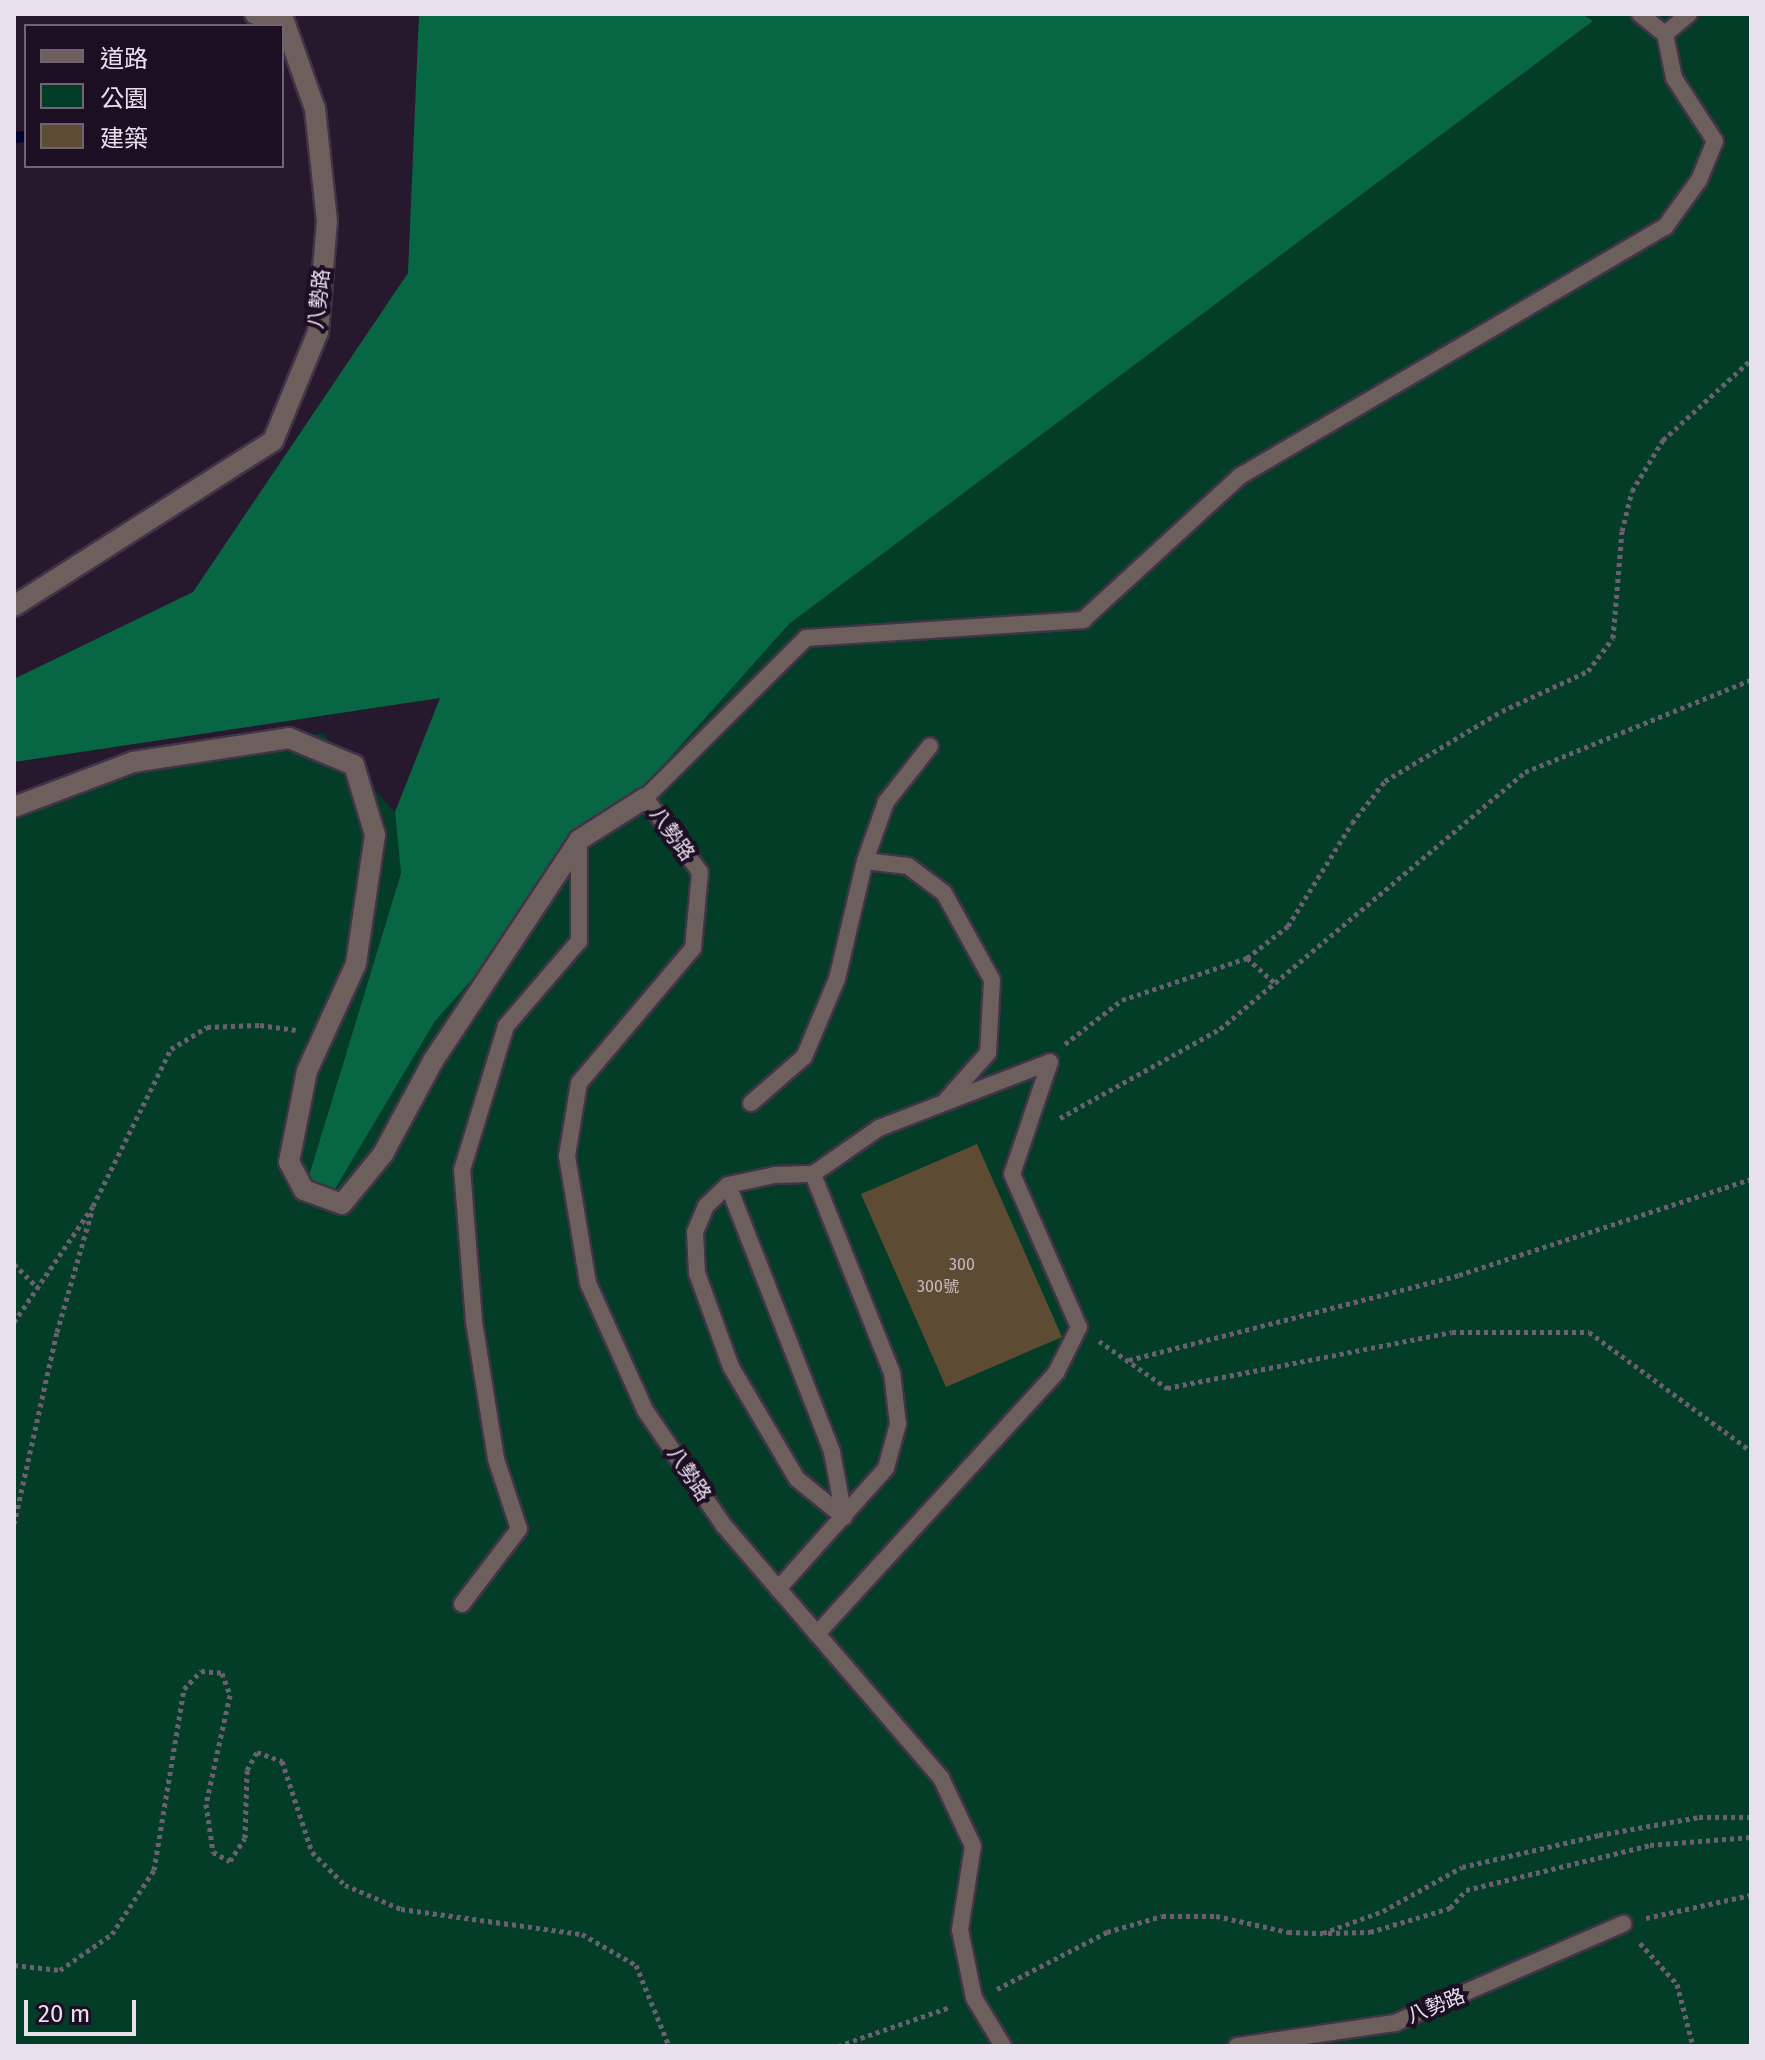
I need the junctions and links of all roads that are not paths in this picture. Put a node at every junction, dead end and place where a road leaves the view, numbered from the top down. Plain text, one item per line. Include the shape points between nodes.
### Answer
1 (255, 14) edge
2 (1640, 14) edge
3 (1689, 14) edge
4 (1665, 34) junction
5 (14, 606) edge
6 (930, 746) dead end
7 (645, 798) junction
8 (14, 807) edge
9 (579, 840) junction
10 (865, 861) junction
11 (751, 1103) dead end
12 (944, 1103) junction
13 (813, 1174) junction
14 (728, 1185) junction
15 (844, 1517) junction
16 (778, 1589) junction
17 (462, 1604) dead end
18 (817, 1634) junction
19 (1623, 1924) road end
20 (1003, 2046) edge
21 (1237, 2046) edge

1 - 5 street, 八勢路 via 284,21 315,109 327,221 318,332 273,441
2 - 4 lane
3 - 4 lane
4 - 7 lane via 1674,78 1715,141 1699,180 1665,227 1240,476 1083,620 806,638
6 - 10 lane via 886,802
7 - 9 street, 八勢路
7 - 16 lane, 八勢路 via 700,872 693,948 625,1022 579,1083 567,1156 585,1269 645,1410 724,1526
8 - 9 street, 八勢路 via 133,762 289,738 354,765 375,835 356,964 307,1071 289,1162 304,1190 342,1204 383,1154 448,1036
9 - 17 lane via 579,941 506,1026 462,1170 477,1337 496,1459 519,1529
10 - 11 lane via 837,979 804,1057
10 - 12 lane via 908,866 944,893 992,980 988,1053
12 - 13 lane via 879,1128
12 - 18 lane via 1050,1062 1012,1174 1079,1327 1056,1373
13 - 14 lane
13 - 15 lane via 892,1373 898,1424 886,1468
14 - 15 lane via 832,1452
14 - 15 lane via 706,1206 695,1232 697,1273 731,1367 797,1479
15 - 16 lane
16 - 18 lane, 八勢路
18 - 20 lane, 八勢路 via 941,1778 973,1846 960,1930 974,1998
19 - 21 lane, 八勢路 via 1395,2023

